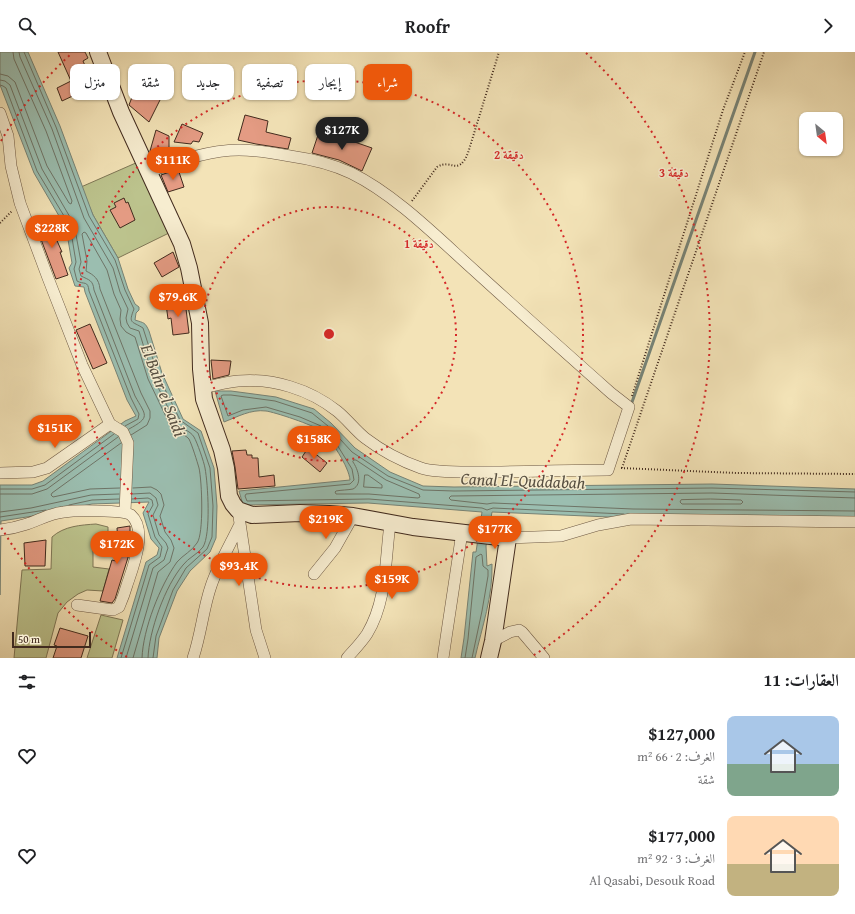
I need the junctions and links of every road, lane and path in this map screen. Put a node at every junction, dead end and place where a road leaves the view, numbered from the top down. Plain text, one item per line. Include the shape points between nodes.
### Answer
1 (98, 52) edge
2 (499, 52) edge
3 (746, 52) edge
4 (764, 52) edge
5 (0, 113) edge
6 (149, 172) junction
7 (20, 203) junction
8 (406, 210) junction
9 (0, 223) edge
10 (203, 393) junction
11 (629, 407) junction
12 (110, 424) junction
13 (622, 468) junction
14 (608, 470) junction
15 (0, 472) edge
16 (855, 474) edge
17 (124, 512) junction
18 (353, 516) junction
19 (239, 517) junction
20 (855, 522) edge
21 (390, 524) junction
22 (0, 530) edge
23 (474, 534) junction
24 (508, 538) junction
25 (314, 574) dead end
26 (77, 605) dead end
27 (493, 641) junction
28 (193, 658) edge
29 (265, 658) edge
30 (347, 658) edge
31 (443, 658) edge
32 (489, 658) edge
33 (544, 658) edge

1 - 6 main road via 121,112
2 - 8 path via 465,161 458,166 442,164 437,167
3 - 11 path via 724,110
4 - 13 path
5 - 7 street via 8,136 11,166
6 - 8 street via 170,163 218,152 239,150 287,155 329,164 351,173
6 - 10 main road via 182,244 189,268 200,323
7 - 9 path
7 - 12 street via 82,365
8 - 11 street
10 - 14 street via 238,381 259,381 297,389 316,397 337,411 380,449 423,469 456,472
10 - 19 main road via 222,450 229,490
11 - 14 street
12 - 15 street via 46,468 33,472
12 - 17 street via 123,432 128,443
13 - 14 path
13 - 16 path via 736,473
17 - 22 street via 64,512
17 - 26 street via 134,520 139,541 136,560 120,604 116,610
18 - 19 main road via 300,513
18 - 21 main road
18 - 25 street via 335,548
19 - 28 street via 211,587
19 - 29 street via 256,630
20 - 24 street via 631,519 561,536
21 - 23 main road
21 - 30 street via 384,582 378,609 366,635
23 - 24 main road
23 - 31 street
24 - 27 main road
27 - 32 main road
27 - 33 street via 519,630

